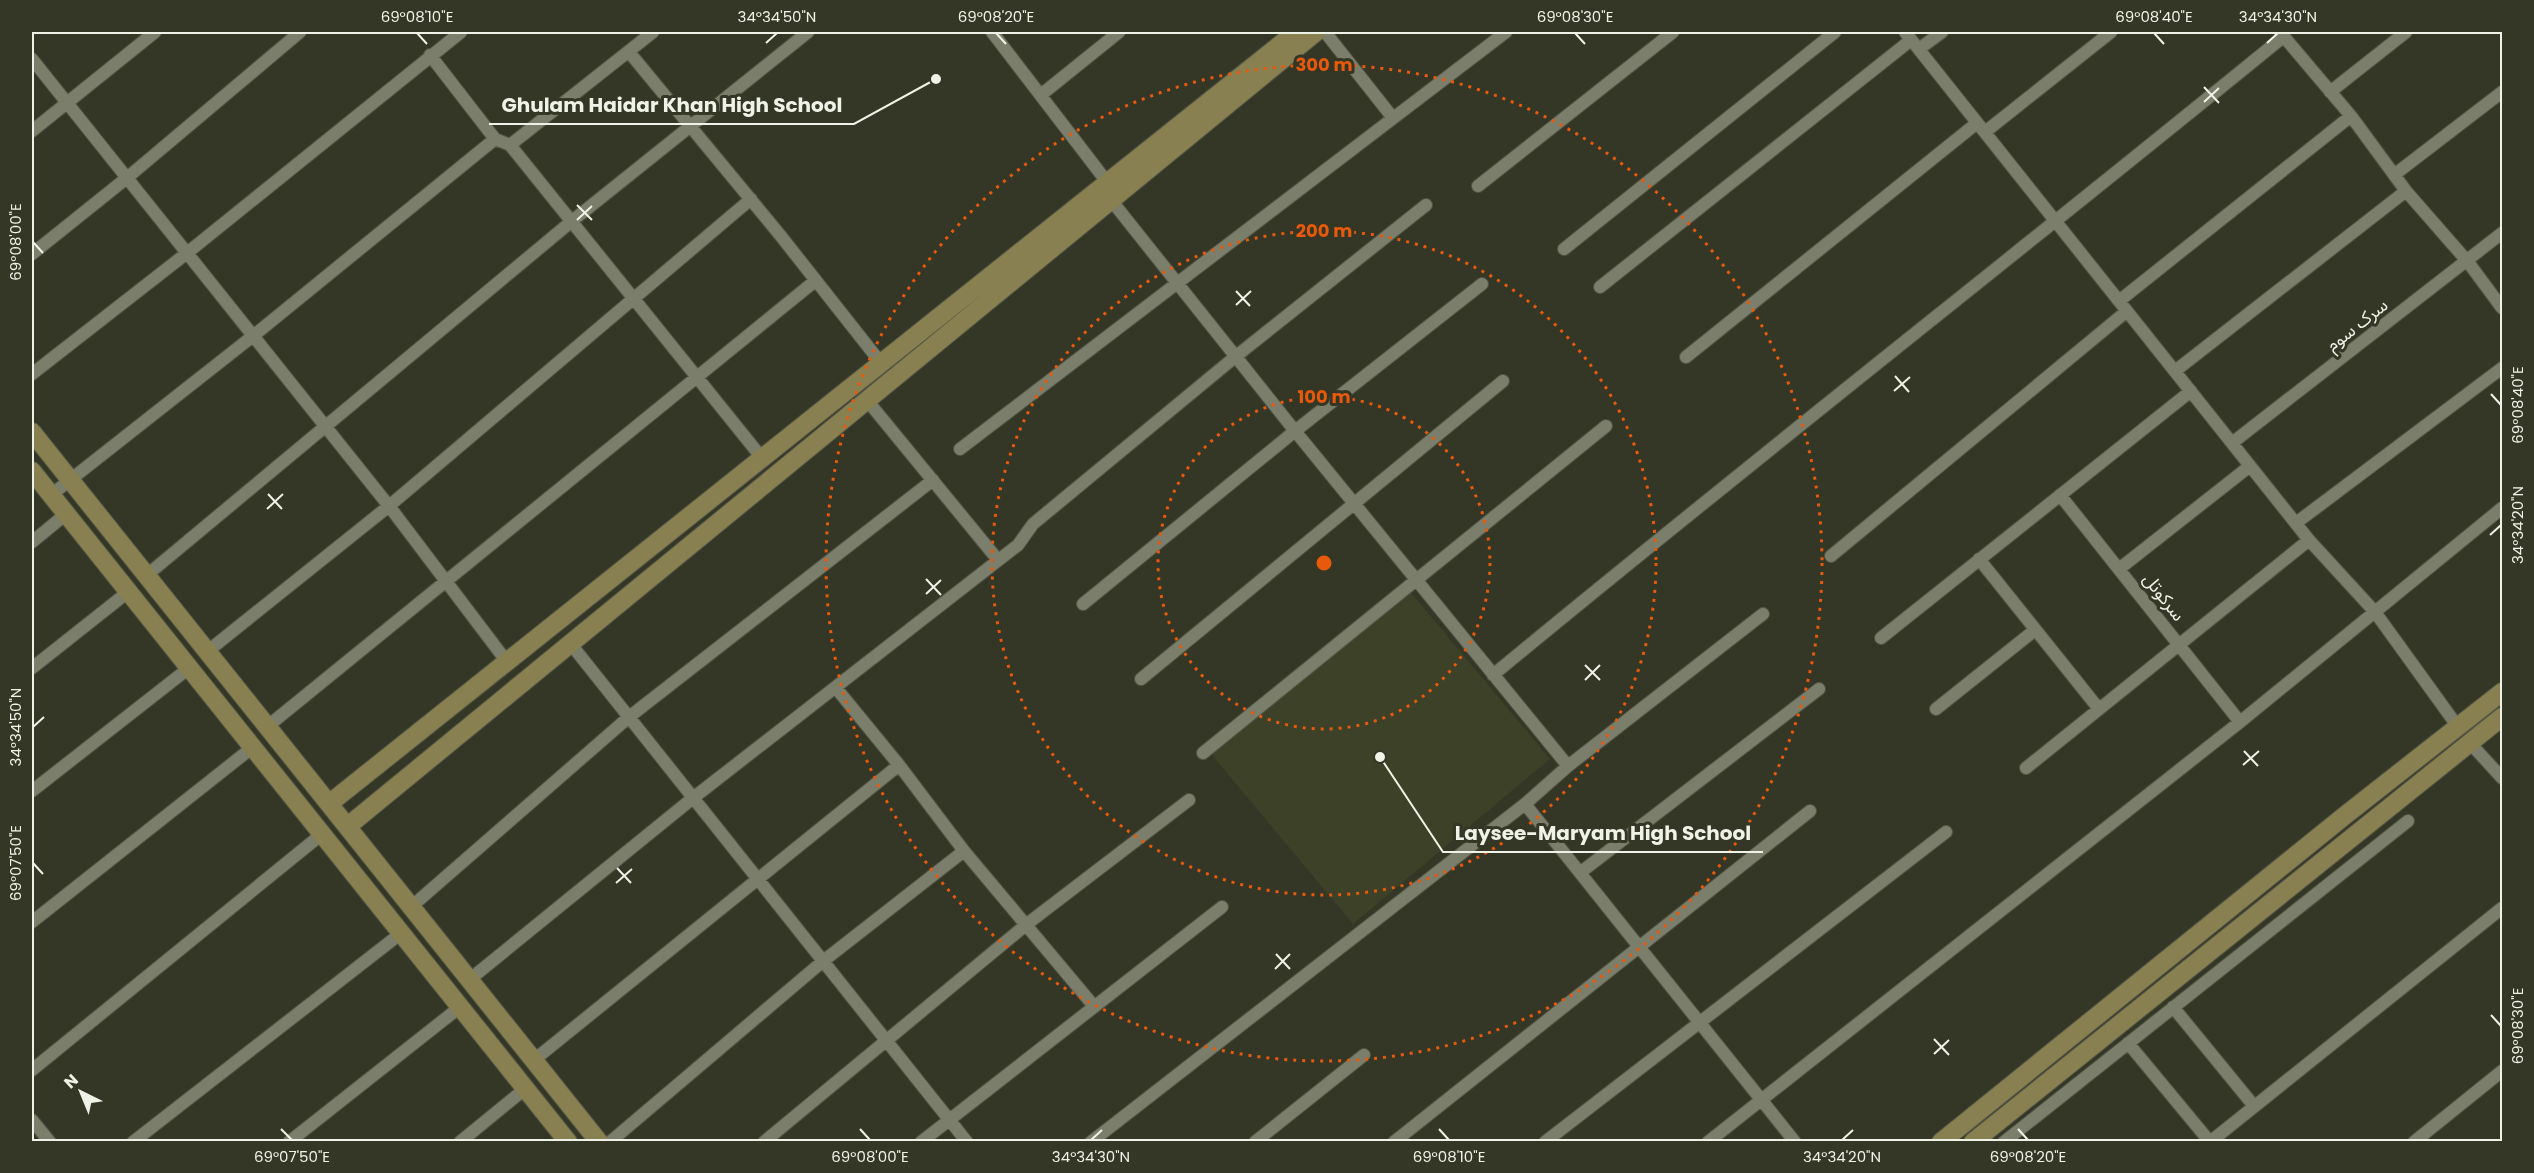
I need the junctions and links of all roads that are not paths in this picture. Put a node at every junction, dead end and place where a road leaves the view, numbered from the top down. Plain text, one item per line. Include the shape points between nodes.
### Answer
1 (154, 32) edge
2 (300, 32) edge
3 (461, 32) edge
4 (653, 32) edge
5 (807, 32) edge
6 (992, 32) edge
7 (1119, 32) edge
8 (1296, 32) edge
9 (1316, 32) edge
10 (1325, 32) edge
11 (1506, 32) edge
12 (1673, 32) edge
13 (1835, 32) edge
14 (1942, 32) edge
15 (2111, 32) edge
16 (2406, 32) edge
17 (2281, 34) edge
18 (1912, 40) edge
19 (628, 52) junction
20 (430, 56) junction
21 (32, 59) edge
22 (2330, 92) junction
23 (2502, 92) edge
24 (1042, 94) junction
25 (66, 103) junction
26 (2351, 116) junction
27 (1393, 118) junction
28 (691, 124) junction
29 (1981, 127) junction
30 (32, 131) edge
31 (495, 139) junction
32 (510, 145) junction
33 (2394, 175) junction
34 (128, 177) junction
35 (1107, 182) junction
36 (1478, 186) dead end
37 (2406, 191) junction
38 (750, 199) junction
39 (1111, 200) junction
40 (1426, 205) dead end
41 (572, 221) junction
42 (2057, 222) junction
43 (2502, 233) edge
44 (1564, 249) dead end
45 (187, 253) junction
46 (32, 254) edge
47 (1023, 260) junction
48 (2468, 262) junction
49 (815, 281) junction
50 (1179, 282) junction
51 (1482, 284) dead end
52 (1600, 286) dead end
53 (634, 300) junction
54 (2119, 301) junction
55 (2502, 308) edge
56 (2127, 311) junction
57 (253, 336) junction
58 (1235, 357) junction
59 (1686, 357) dead end
60 (881, 363) junction
61 (2502, 368) edge
62 (2175, 371) junction
63 (32, 374) edge
64 (697, 376) junction
65 (1503, 381) dead end
66 (2191, 391) junction
67 (866, 399) junction
68 (1606, 426) dead end
69 (326, 427) junction
70 (1295, 431) junction
71 (32, 432) edge
72 (2232, 443) junction
73 (960, 449) dead end
74 (762, 458) junction
75 (2250, 466) junction
76 (32, 471) edge
77 (70, 480) junction
78 (933, 480) junction
79 (51, 495) junction
80 (2060, 495) junction
81 (1354, 504) junction
82 (389, 506) junction
83 (2502, 508) edge
84 (66, 514) junction
85 (2296, 523) junction
86 (2309, 540) junction
87 (32, 542) edge
88 (1831, 556) dead end
89 (1979, 559) junction
90 (998, 560) junction
91 (2119, 569) junction
92 (147, 575) junction
93 (446, 581) junction
94 (1416, 581) junction
95 (128, 592) junction
96 (1083, 604) dead end
97 (2375, 612) junction
98 (1763, 614) dead end
99 (2036, 630) junction
100 (1881, 638) dead end
101 (570, 643) junction
102 (2179, 645) junction
103 (208, 651) junction
104 (507, 662) junction
105 (32, 668) edge
106 (189, 668) junction
107 (1493, 675) junction
108 (1141, 679) dead end
109 (836, 688) junction
110 (1819, 689) dead end
111 (2502, 692) edge
112 (1936, 709) dead end
113 (2099, 709) junction
114 (629, 717) junction
115 (2502, 717) edge
116 (2240, 722) junction
117 (268, 726) junction
118 (2458, 727) junction
119 (2470, 743) junction
120 (253, 747) junction
121 (1203, 753) dead end
122 (899, 765) junction
123 (1568, 766) junction
124 (2026, 768) dead end
125 (2502, 778) edge
126 (2383, 788) junction
127 (32, 791) edge
128 (693, 798) junction
129 (1190, 800) dead end
130 (2396, 801) junction
131 (330, 803) junction
132 (1525, 804) junction
133 (1810, 811) dead end
134 (2343, 817) junction
135 (2408, 821) dead end
136 (348, 826) junction
137 (1946, 832) dead end
138 (2354, 833) junction
139 (322, 834) junction
140 (964, 851) junction
141 (1581, 872) junction
142 (759, 880) junction
143 (411, 907) junction
144 (1222, 907) dead end
145 (2502, 908) edge
146 (32, 922) edge
147 (1027, 924) junction
148 (400, 934) junction
149 (1641, 948) junction
150 (822, 962) junction
151 (469, 980) junction
152 (1093, 1005) junction
153 (460, 1006) junction
154 (2173, 1007) junction
155 (1700, 1022) junction
156 (887, 1041) junction
157 (2128, 1043) junction
158 (1364, 1054) dead end
159 (534, 1060) junction
160 (32, 1070) edge
161 (2502, 1071) edge
162 (526, 1088) junction
163 (1760, 1098) junction
164 (2254, 1107) junction
165 (949, 1119) junction
166 (32, 1120) edge
167 (50, 1142) edge
168 (133, 1142) edge
169 (289, 1142) edge
170 (460, 1142) edge
171 (568, 1142) edge
172 (599, 1142) edge
173 (610, 1142) edge
174 (764, 1142) edge
175 (921, 1142) edge
176 (967, 1142) edge
177 (1091, 1142) edge
178 (1255, 1142) edge
179 (1394, 1142) edge
180 (1545, 1142) edge
181 (1707, 1142) edge
182 (1795, 1142) edge
183 (1941, 1142) edge
184 (1973, 1142) edge
185 (2004, 1142) edge
186 (2210, 1142) edge
187 (2414, 1142) edge

1 - 25 street
2 - 34 street
3 - 20 street
4 - 19 street
5 - 28 street
6 - 24 street
7 - 24 street
8 - 35 main road
9 - 39 main road
10 - 27 street
11 - 27 street
12 - 36 street
13 - 44 street
14 - 18 street
15 - 29 street
16 - 22 street
17 - 22 street
17 - 42 street
18 - 29 street
18 - 52 street
19 - 28 street
19 - 32 street
20 - 31 street
20 - 45 street
21 - 25 street
22 - 26 street
23 - 33 street
24 - 35 street
25 - 30 street
25 - 34 street
26 - 33 street
26 - 54 street
27 - 50 street
28 - 38 street
28 - 41 street
29 - 42 street
29 - 59 street
31 - 32 street
31 - 57 street
32 - 41 street
33 - 37 street
34 - 45 street
34 - 46 street
35 - 47 main road
37 - 48 street
37 - 62 street
38 - 49 street
38 - 53 street
39 - 47 main road
39 - 50 street
40 - 58 street
41 - 53 street
41 - 69 street
42 - 54 street
42 - 107 street via 1714,493
43 - 48 street, سرک سوم
45 - 57 street
45 - 63 street
47 - 60 main road
47 - 67 main road
48 - 55 street
48 - 72 street, سرک سوم
49 - 60 street
49 - 64 street
50 - 58 street
50 - 73 street
51 - 70 street
53 - 64 street
53 - 82 street
54 - 56 street
56 - 62 street
56 - 88 street
57 - 69 street
57 - 77 street
58 - 70 street
58 - 90 street via 1033,524 1018,545
60 - 74 main road
61 - 85 street
62 - 66 street
64 - 74 street
64 - 93 street
65 - 81 street
66 - 72 street
66 - 80 street
67 - 78 street
67 - 101 main road
68 - 94 street
69 - 82 street
69 - 92 street
70 - 81 street
70 - 96 street
71 - 77 main road
72 - 75 street
74 - 104 main road
75 - 85 street
75 - 91 street
76 - 79 main road
77 - 79 street
77 - 92 main road
78 - 90 street
78 - 114 street
79 - 84 main road
80 - 89 street
80 - 91 street, سرکوتل
81 - 94 street
81 - 108 street
82 - 93 street
82 - 103 street
83 - 97 street
84 - 87 street
84 - 95 main road
85 - 86 street
86 - 97 street
86 - 102 street
89 - 99 street
89 - 100 street
90 - 109 street
91 - 102 street, سرکوتل
92 - 103 main road
93 - 104 street
93 - 117 street
94 - 107 street
94 - 121 street
95 - 105 street
95 - 106 main road
97 - 116 street
97 - 118 street
98 - 123 street
99 - 112 street
99 - 113 street
101 - 114 street
101 - 136 main road
102 - 113 street
102 - 116 street, سرکوتل
103 - 117 main road
104 - 131 main road
106 - 120 main road
106 - 127 street
107 - 123 street
109 - 122 street
109 - 128 street
110 - 141 street
111 - 118 main road
113 - 124 street
114 - 128 street
114 - 143 street
115 - 119 main road
116 - 163 street
117 - 131 main road
118 - 126 main road
119 - 125 street
119 - 130 main road
120 - 139 main road
120 - 146 street
122 - 140 street
122 - 142 street
123 - 132 street
126 - 130 main road via 2385,796
126 - 134 main road
128 - 142 street
128 - 151 street
129 - 147 street
130 - 138 main road
131 - 136 main road
132 - 141 street
132 - 177 street
133 - 149 street
134 - 138 main road
134 - 183 main road
135 - 154 street
136 - 143 main road
137 - 155 street
138 - 184 main road
139 - 148 main road
139 - 160 street
140 - 147 street
140 - 150 street
141 - 149 street
142 - 150 street
142 - 159 street
143 - 151 main road
144 - 152 street
145 - 164 street
147 - 152 street
147 - 156 street
148 - 153 main road
148 - 168 street
149 - 155 street
149 - 179 street
150 - 156 street
150 - 173 street
151 - 159 main road
152 - 165 street
153 - 162 main road
153 - 169 street
154 - 157 street
154 - 164 street
155 - 163 street
155 - 180 street
156 - 165 street
156 - 174 street
157 - 185 street
157 - 186 street
158 - 178 street
159 - 172 main road
161 - 187 street
162 - 170 street
162 - 171 main road
163 - 181 street
163 - 182 street
164 - 186 street
165 - 175 street
165 - 176 street
166 - 167 street

